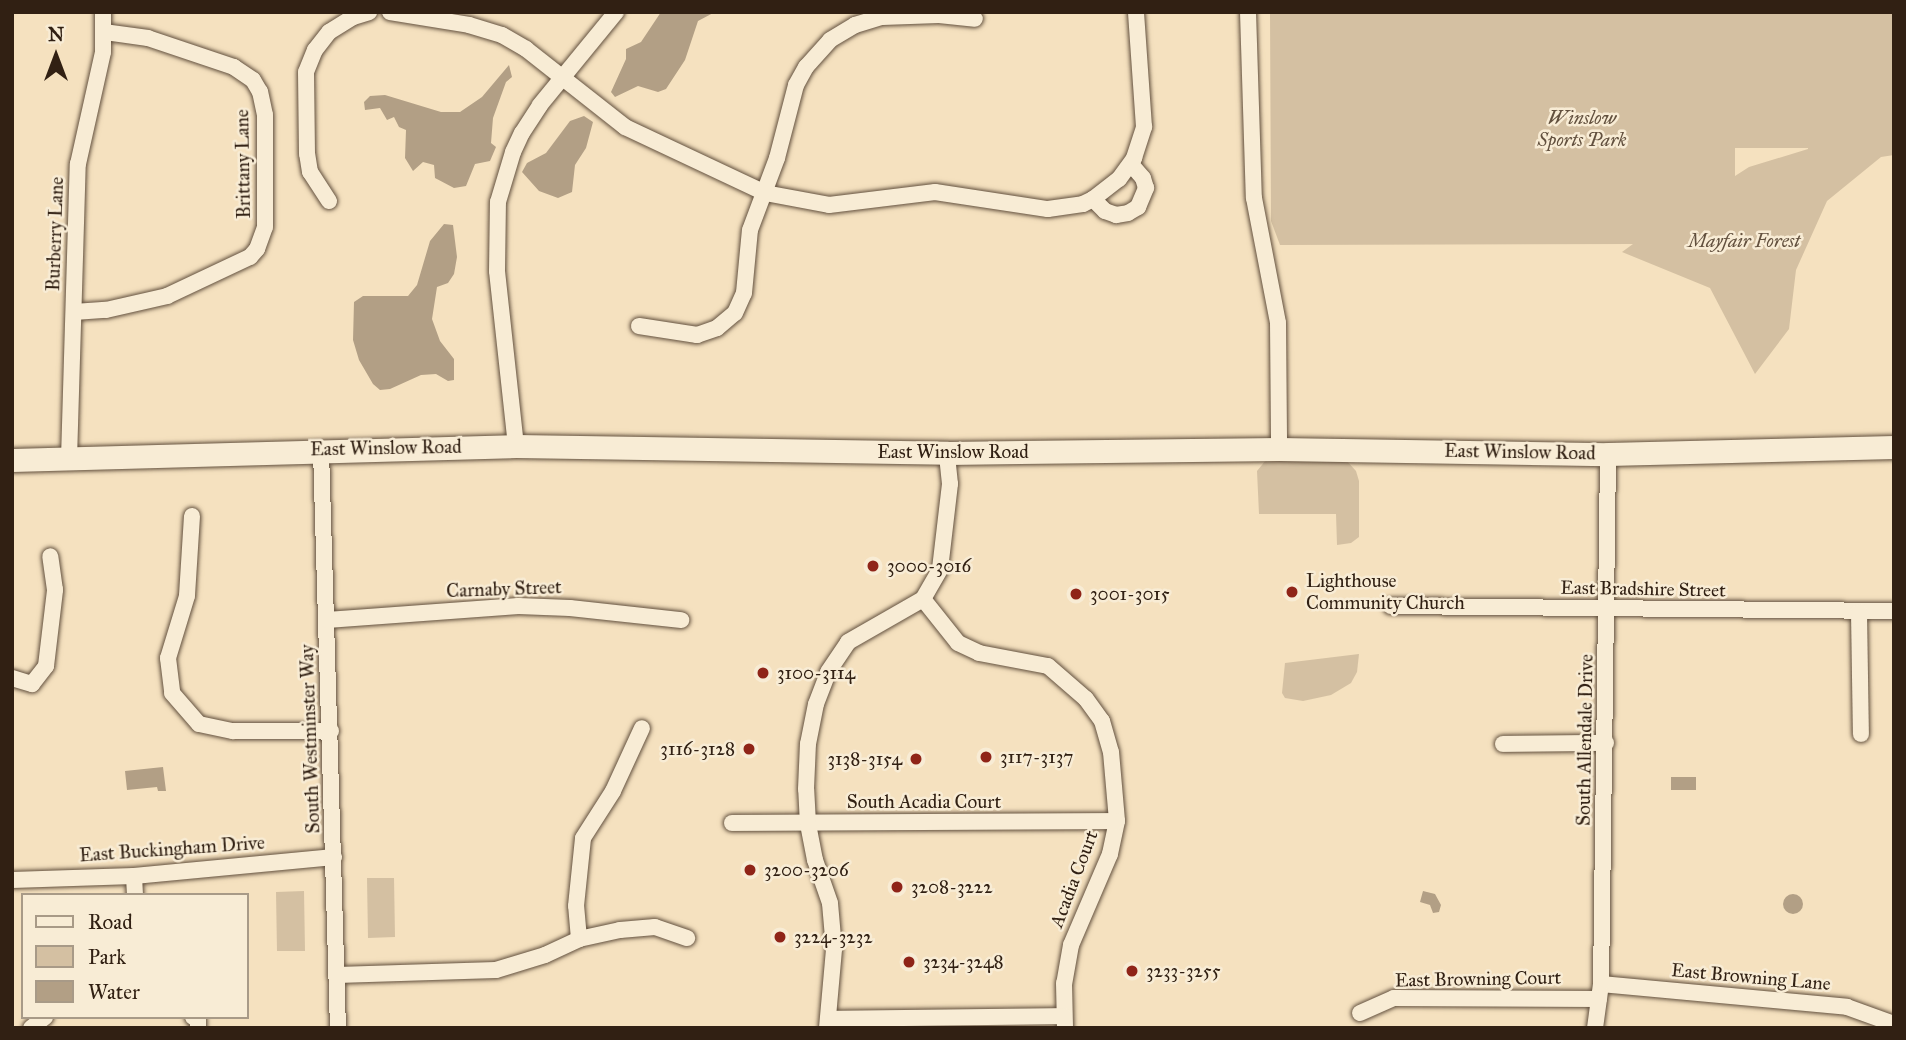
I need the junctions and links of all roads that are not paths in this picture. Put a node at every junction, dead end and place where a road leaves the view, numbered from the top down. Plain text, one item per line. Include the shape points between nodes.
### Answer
1 (103, 12) edge
2 (369, 12) edge
3 (390, 12) edge
4 (616, 12) edge
5 (1136, 12) edge
6 (1248, 12) edge
7 (975, 19) dead end
8 (105, 32) junction
9 (563, 77) junction
10 (1131, 164) junction
11 (765, 192) junction
12 (1094, 199) junction
13 (329, 201) dead end
14 (74, 312) junction
15 (639, 326) dead end
16 (516, 446) junction
17 (1894, 447) edge
18 (1279, 449) junction
19 (321, 450) junction
20 (947, 453) junction
21 (1608, 453) junction
22 (69, 459) junction
23 (12, 460) edge
24 (192, 516) dead end
25 (50, 556) dead end
26 (923, 599) junction
27 (1391, 606) dead end
28 (1608, 610) junction
29 (1894, 611) edge
30 (1859, 612) junction
31 (327, 620) junction
32 (681, 620) dead end
33 (12, 678) edge
34 (642, 728) dead end
35 (331, 731) junction
36 (1861, 734) dead end
37 (1606, 743) junction
38 (1503, 744) dead end
39 (1117, 821) junction
40 (732, 823) dead end
41 (808, 824) junction
42 (334, 857) junction
43 (134, 876) junction
44 (12, 880) edge
45 (135, 893) edge
46 (687, 938) dead end
47 (579, 939) junction
48 (337, 975) junction
49 (1600, 992) junction
50 (1360, 1013) dead end
51 (1064, 1022) edge
52 (828, 1024) edge
53 (1894, 1024) edge
54 (338, 1028) edge
55 (1595, 1028) edge

1 - 8 street, Burberry Lane
2 - 13 street via 329,32 306,72 310,172
3 - 9 street via 485,29 516,42
4 - 9 street
5 - 10 street via 1144,127
6 - 18 street via 1254,198 1278,323
7 - 11 street via 882,17 855,25 830,40 796,85
8 - 14 street, Burberry Lane via 78,164
8 - 14 street, Brittany Lane via 148,38 234,67 253,80 265,115 265,227 250,257 167,296
9 - 11 street via 625,127
9 - 16 street via 522,132 498,202 497,271
10 - 12 street
10 - 12 street via 1146,188 1138,207 1116,215
11 - 12 street via 829,205 936,192 1048,209
11 - 15 street via 750,230 744,293 727,321 696,335
14 - 22 street, Burberry Lane
16 - 19 main road, East Winslow Road
16 - 20 main road, East Winslow Road
17 - 21 main road, East Winslow Road
18 - 20 main road, East Winslow Road
18 - 21 main road, East Winslow Road
19 - 22 main road, East Winslow Road
19 - 31 street, South Westminster Way
20 - 26 street via 950,484 940,569
21 - 28 street, South Allendale Drive
22 - 23 main road, East Winslow Road
24 - 35 street via 187,596 168,658 172,693 199,724 233,731
25 - 33 street via 55,590 46,666 32,684
26 - 39 street, Acadia Court via 958,643 979,653 1048,666 1086,699 1102,721 1111,752
26 - 41 street via 848,642 828,673 808,744
27 - 28 street, East Bradshire Street
28 - 30 street, East Bradshire Street
28 - 37 street, South Allendale Drive
29 - 30 street, East Bradshire Street
30 - 36 street
31 - 32 street, Carnaby Street via 518,606
31 - 35 street, South Westminster Way
34 - 47 street via 613,791 583,838 576,906
35 - 42 street, South Westminster Way
37 - 38 street
37 - 49 street, South Allendale Drive
39 - 41 street, South Acadia Court
39 - 51 street, Acadia Court via 1110,853 1071,945 1064,982
40 - 41 street, South Acadia Court
41 - 52 street via 830,904 834,949
42 - 43 street, East Buckingham Drive
42 - 48 street, South Westminster Way
43 - 44 street, East Buckingham Drive
43 - 45 street
46 - 47 street via 655,927
47 - 48 street via 496,970
48 - 54 street, South Westminster Way
49 - 50 street, East Browning Court via 1394,998
49 - 53 street, East Browning Lane via 1847,1007
49 - 55 street, South Allendale Drive
51 - 52 street

